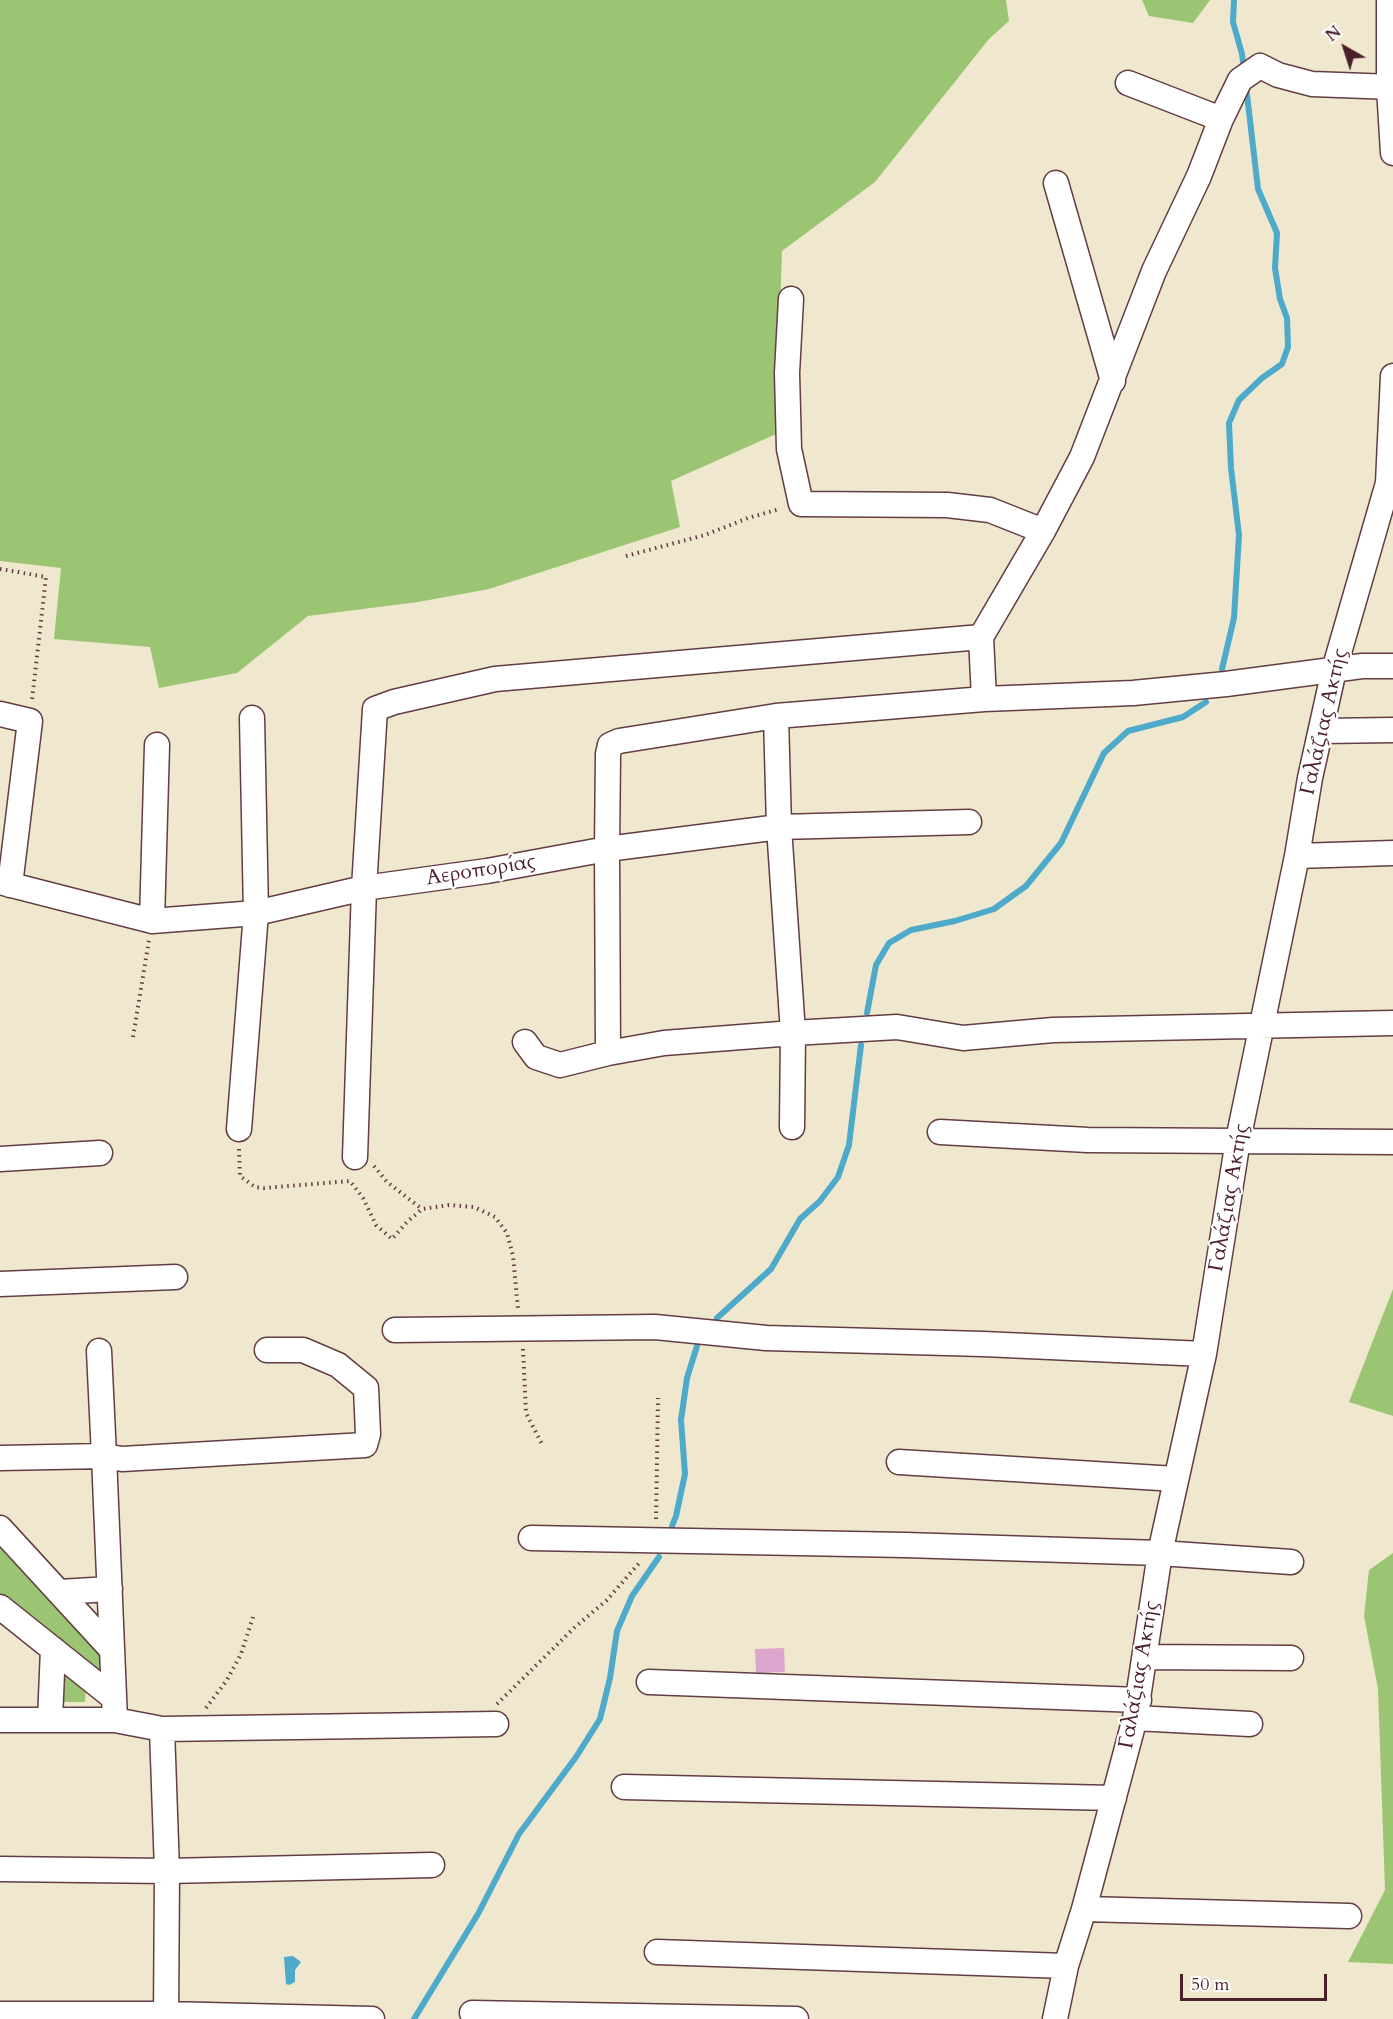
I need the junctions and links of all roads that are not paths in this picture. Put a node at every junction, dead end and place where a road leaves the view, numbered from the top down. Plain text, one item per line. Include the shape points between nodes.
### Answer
1 (1389, 0) edge
2 (1128, 83) dead end
3 (1391, 88) edge
4 (1221, 119) junction
5 (1393, 153) edge
6 (1056, 183) dead end
7 (791, 299) dead end
8 (1393, 376) edge
9 (1113, 381) junction
10 (1391, 483) edge
11 (1043, 531) junction
12 (981, 637) junction
13 (1393, 666) edge
14 (1334, 670) junction
15 (984, 699) junction
16 (0, 714) edge
17 (776, 716) junction
18 (252, 718) dead end
19 (1393, 730) edge
20 (1321, 731) junction
21 (157, 745) dead end
22 (969, 822) dead end
23 (779, 827) junction
24 (607, 849) junction
25 (1393, 853) edge
26 (1297, 856) junction
27 (5, 883) edge
28 (364, 888) junction
29 (256, 913) junction
30 (152, 921) junction
31 (1393, 1023) edge
32 (1263, 1024) junction
33 (792, 1033) junction
34 (525, 1042) dead end
35 (608, 1053) junction
36 (792, 1127) dead end
37 (239, 1129) road end
38 (940, 1132) dead end
39 (1238, 1140) junction
40 (1393, 1142) edge
41 (100, 1153) dead end
42 (355, 1157) dead end
43 (0, 1159) edge
44 (175, 1277) dead end
45 (0, 1284) edge
46 (396, 1330) dead end
47 (267, 1350) dead end
48 (99, 1351) dead end
49 (1204, 1354) junction
50 (104, 1456) junction
51 (0, 1458) edge
52 (899, 1462) dead end
53 (1176, 1479) junction
54 (0, 1528) edge
55 (531, 1538) dead end
56 (1160, 1553) junction
57 (1291, 1562) dead end
58 (110, 1588) junction
59 (59, 1592) junction
60 (0, 1607) edge
61 (52, 1649) junction
62 (112, 1650) junction
63 (1145, 1657) junction
64 (1291, 1658) dead end
65 (649, 1682) dead end
66 (115, 1709) junction
67 (1137, 1709) junction
68 (0, 1720) edge
69 (50, 1720) junction
70 (487, 1724) road end
71 (1250, 1724) dead end
72 (162, 1729) junction
73 (624, 1787) dead end
74 (1114, 1798) junction
75 (432, 1865) dead end
76 (0, 1869) edge
77 (167, 1871) junction
78 (1084, 1909) junction
79 (1349, 1916) dead end
80 (657, 1952) dead end
81 (1066, 1966) junction
82 (472, 2013) dead end
83 (0, 2014) edge
84 (166, 2016) edge
85 (372, 2019) edge
86 (796, 2019) edge
87 (1055, 2019) edge

1 - 3 street
2 - 4 street
3 - 4 street via 1312,84 1260,66 1240,80
3 - 5 street
4 - 9 street via 1200,176 1154,271
6 - 9 street
7 - 11 street via 787,373 789,450 801,504 980,508
8 - 10 street, Γαλάζιας Ακτής
9 - 11 street via 1082,457
10 - 14 street, Γαλάζιας Ακτής
11 - 12 street
12 - 15 street
12 - 28 street via 495,679 375,708
13 - 14 street
14 - 15 street via 1133,693
14 - 20 street, Γαλάζιας Ακτής
15 - 17 street
16 - 27 street via 30,721
17 - 23 street
17 - 24 street via 610,745
18 - 29 street
19 - 20 street
20 - 26 street, Γαλάζιας Ακτής
21 - 30 street
22 - 23 street, Αεροπορίας
23 - 24 street, Αεροπορίας
23 - 33 street
24 - 28 street, Αεροπορίας
24 - 35 street
25 - 26 street
26 - 32 street, Γαλάζιας Ακτής
27 - 30 street, Αεροπορίας
28 - 29 street, Αεροπορίας
28 - 42 street
29 - 30 street, Αεροπορίας
29 - 37 street
31 - 32 street
32 - 33 street via 1053,1030 963,1038 897,1028
32 - 39 street, Γαλάζιας Ακτής
33 - 35 street via 664,1043
33 - 36 street
34 - 35 street via 536,1057 560,1065
38 - 39 street via 1088,1140
39 - 40 street
39 - 49 street, Γαλάζιας Ακτής
41 - 43 street
44 - 45 street
46 - 49 street via 655,1327 777,1339
47 - 50 street via 303,1350 338,1365 366,1388 365,1445 122,1459
48 - 50 street
49 - 53 street, Γαλάζιας Ακτής
50 - 51 street
50 - 58 street
52 - 53 street
53 - 56 street, Γαλάζιας Ακτής
54 - 59 street
55 - 56 street
56 - 57 street
56 - 63 street, Γαλάζιας Ακτής
58 - 59 street
58 - 62 street
59 - 62 street
60 - 61 street
61 - 66 street
61 - 69 street
62 - 66 street
63 - 64 street
63 - 67 street, Γαλάζιας Ακτής
65 - 67 street
66 - 69 street
66 - 72 street
67 - 71 street
67 - 74 street, Γαλάζιας Ακτής
68 - 69 street
70 - 72 street
72 - 77 street
73 - 74 street
74 - 78 street, Γαλάζιας Ακτής
75 - 77 street
76 - 77 street
77 - 84 street
78 - 79 street
78 - 81 street, Γαλάζιας Ακτής
80 - 81 street
81 - 87 street, Γαλάζιας Ακτής
82 - 86 street
83 - 84 street
84 - 85 street

